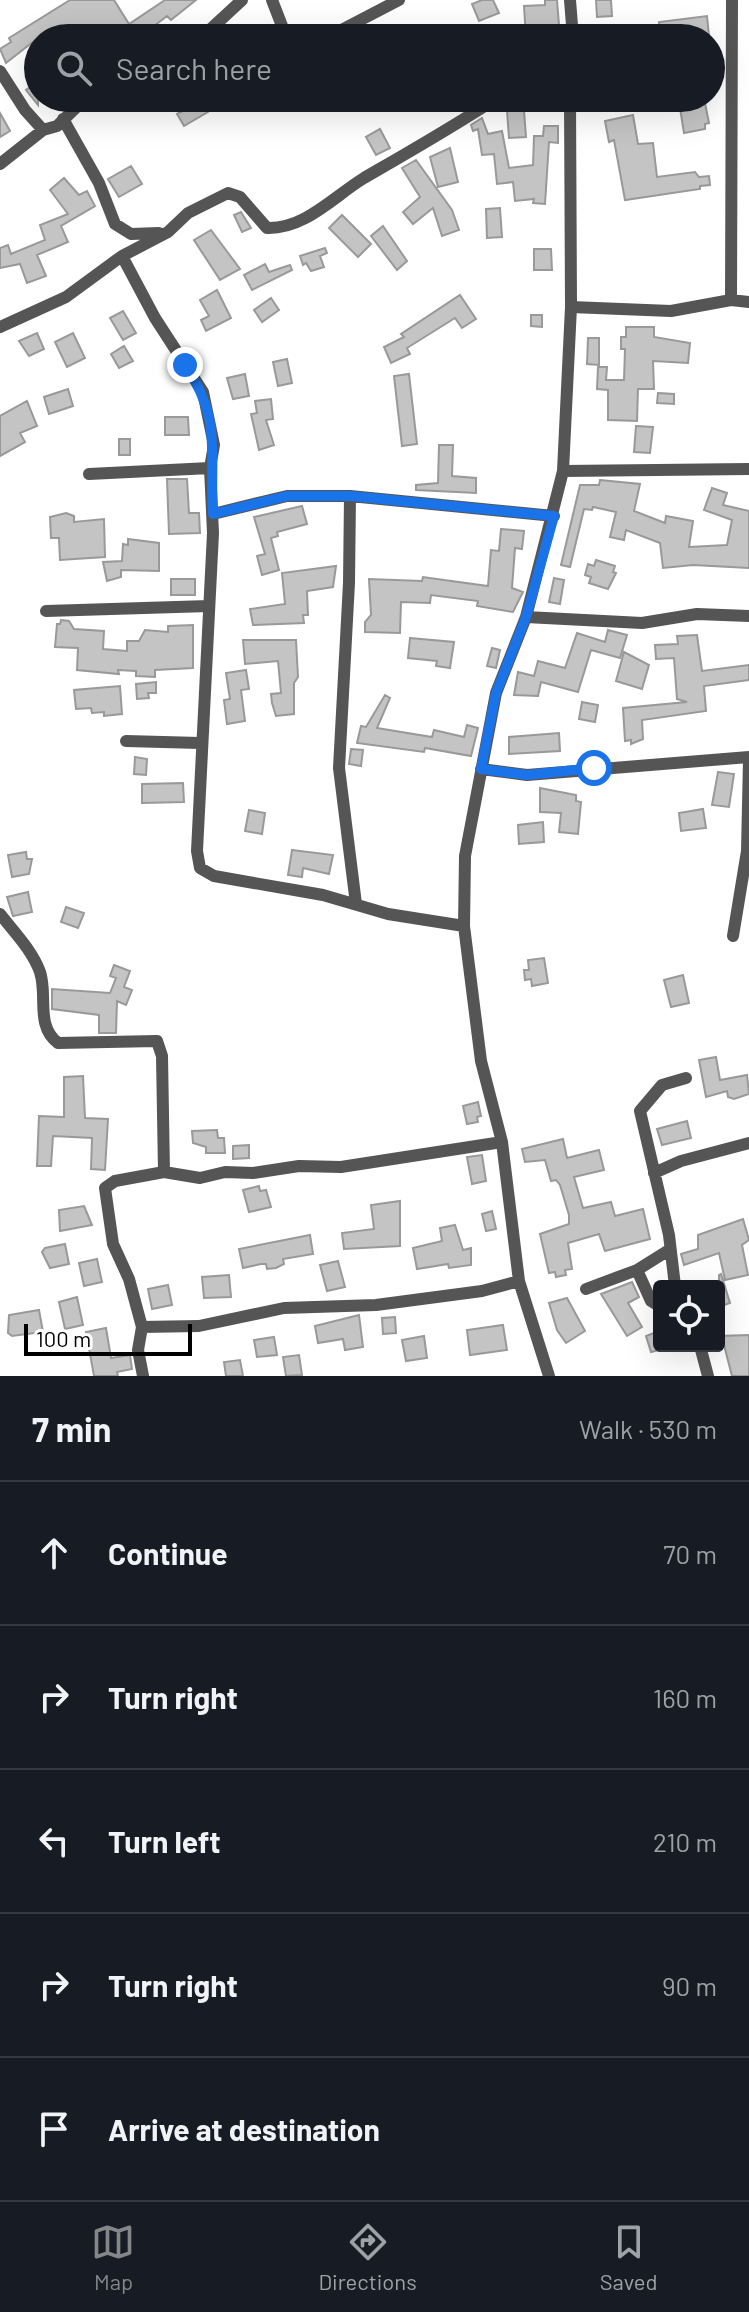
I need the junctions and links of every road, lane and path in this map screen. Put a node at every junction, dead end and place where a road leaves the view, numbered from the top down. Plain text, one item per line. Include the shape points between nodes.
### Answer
1 (242, 0) edge
2 (272, 0) edge
3 (399, 0) edge
4 (570, 0) edge
5 (732, 0) edge
6 (216, 24) edge
7 (281, 24) edge
8 (353, 24) edge
9 (572, 24) edge
10 (0, 71) edge
11 (24, 108) edge
12 (27, 112) edge
13 (71, 112) edge
14 (477, 112) edge
15 (570, 112) edge
16 (63, 119) junction
17 (43, 130) junction
18 (0, 164) edge
19 (168, 232) junction
20 (122, 256) junction
21 (731, 300) junction
22 (749, 302) edge
23 (571, 307) junction
24 (0, 327) edge
25 (210, 468) junction
26 (749, 469) edge
27 (563, 471) junction
28 (89, 474) dead end
29 (350, 496) junction
30 (213, 514) junction
31 (554, 516) junction
32 (209, 606) junction
33 (46, 611) dead end
34 (749, 616) edge
35 (526, 617) junction
36 (126, 741) dead end
37 (200, 743) junction
38 (749, 759) edge
39 (481, 769) junction
40 (356, 904) junction
41 (0, 914) edge
42 (464, 926) junction
43 (733, 936) dead end
44 (686, 1078) dead end
45 (502, 1142) junction
46 (749, 1143) edge
47 (164, 1172) junction
48 (654, 1173) junction
49 (669, 1250) junction
50 (637, 1270) junction
51 (674, 1280) edge
52 (519, 1281) junction
53 (586, 1289) dead end
54 (653, 1302) edge
55 (142, 1327) junction
56 (702, 1352) edge
57 (143, 1376) edge
58 (549, 1376) edge
59 (708, 1376) edge

1 - 6 street
2 - 7 street
3 - 8 street
4 - 9 street
5 - 21 street
10 - 11 street
12 - 17 street
13 - 16 street
14 - 19 street via 305,219 282,228 267,228 240,197 228,193 188,213
15 - 23 street
16 - 17 street
16 - 19 street via 115,224 131,234
17 - 18 street
19 - 20 street
20 - 24 street via 66,297
20 - 25 street via 203,392 214,445
21 - 22 street
21 - 23 street via 671,311
23 - 27 street
25 - 28 street
25 - 30 street
26 - 27 street
27 - 31 street
29 - 30 street via 287,496
29 - 31 street
29 - 40 street via 339,768
30 - 32 street
31 - 35 street
32 - 33 street
32 - 37 street
34 - 35 street via 697,614 631,623
35 - 39 street via 496,693
36 - 37 street
37 - 40 street via 200,868 214,876
38 - 39 street via 674,760 527,775
38 - 43 street via 747,851
39 - 42 street via 465,856
40 - 42 street
41 - 47 street via 41,975 49,1036 58,1043 157,1041 162,1056
42 - 45 street via 481,1061
44 - 48 street via 662,1085 640,1111
45 - 47 street via 341,1167 225,1172 200,1178
45 - 52 street
46 - 48 street
47 - 55 street via 115,1181 105,1188 113,1244
48 - 49 street
49 - 50 street
49 - 51 street
50 - 53 street
50 - 54 street
52 - 55 street via 376,1305 284,1308 199,1326
52 - 58 street
55 - 57 street via 138,1350
56 - 59 street

